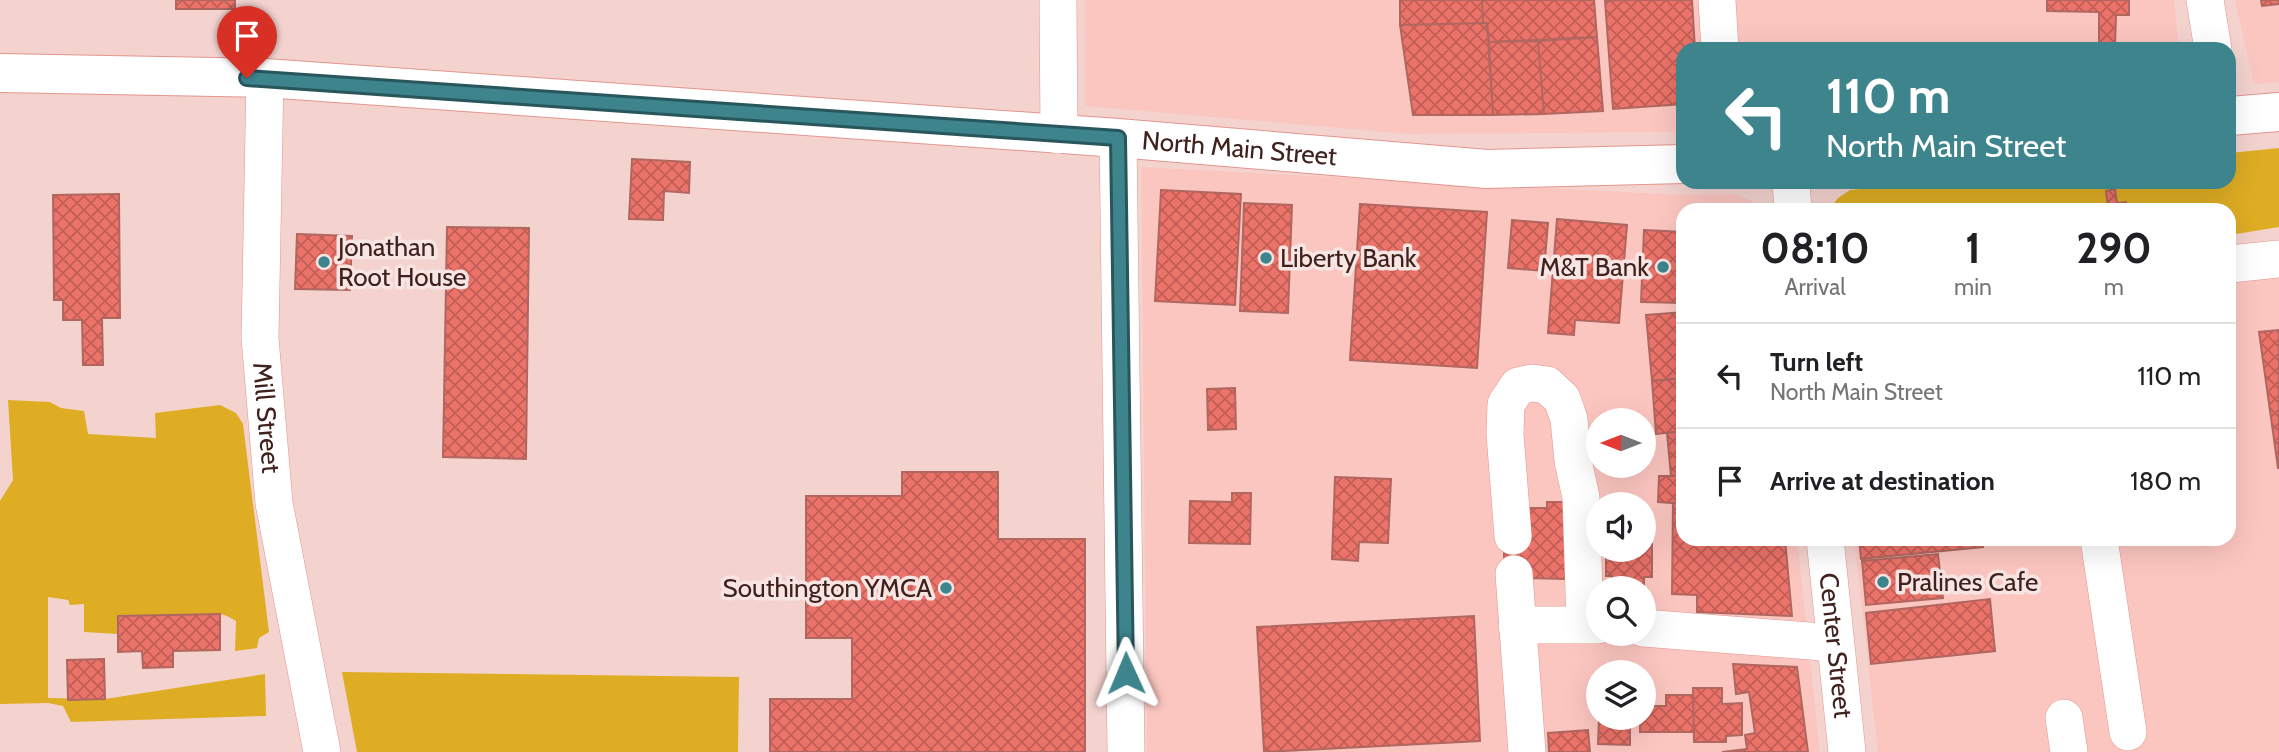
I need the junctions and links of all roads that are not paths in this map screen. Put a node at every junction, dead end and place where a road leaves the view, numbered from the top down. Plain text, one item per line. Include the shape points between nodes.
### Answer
1 (1058, 0) edge
2 (1717, 0) edge
3 (2205, 0) edge
4 (1720, 42) edge
5 (2212, 42) edge
6 (0, 73) edge
7 (265, 78) junction
8 (2279, 112) edge
9 (2236, 116) edge
10 (1059, 135) junction
11 (1118, 138) junction
12 (1676, 164) edge
13 (2279, 259) edge
14 (2236, 263) edge
15 (1513, 537) dead end
16 (1826, 546) edge
17 (2100, 546) edge
18 (1514, 574) dead end
19 (1587, 576) edge
20 (1586, 624) edge
21 (1517, 625) junction
22 (1656, 629) edge
23 (1835, 643) junction
24 (2128, 732) dead end
25 (322, 752) edge
26 (1126, 752) edge
27 (1527, 752) edge
28 (1847, 752) edge

1 - 10 street
2 - 4 street
3 - 5 street
6 - 7 highway, North Main Street
7 - 10 highway, North Main Street
7 - 25 street, Mill Street via 261,351 274,503
8 - 9 highway
10 - 11 highway, North Main Street
11 - 12 highway, North Main Street via 1487,169
11 - 26 street
13 - 14 street
15 - 19 street via 1506,404 1518,386 1546,385 1562,399 1569,419
16 - 23 street, Center Street
17 - 24 street
18 - 21 street
20 - 21 street
21 - 27 street
22 - 23 street
23 - 28 street, Center Street

